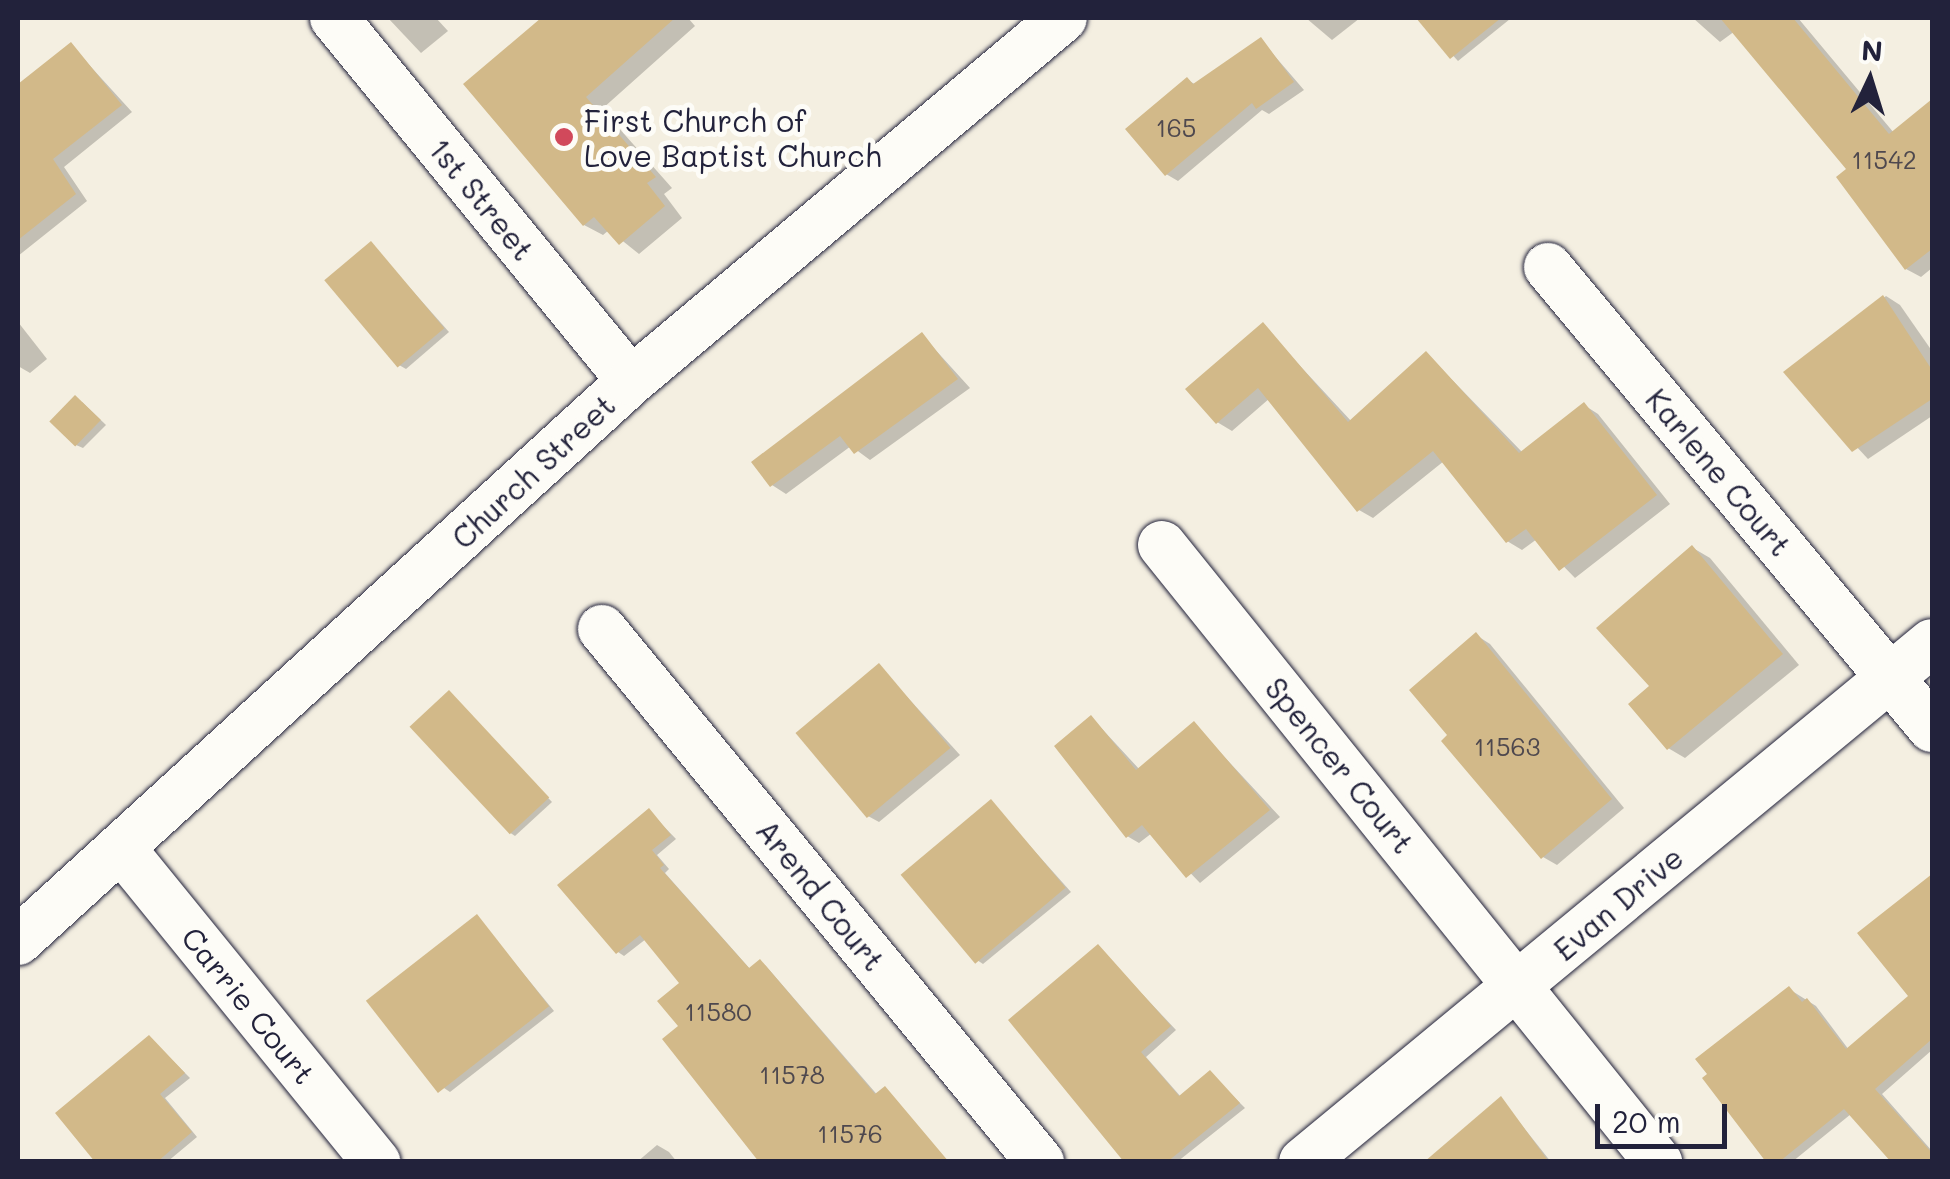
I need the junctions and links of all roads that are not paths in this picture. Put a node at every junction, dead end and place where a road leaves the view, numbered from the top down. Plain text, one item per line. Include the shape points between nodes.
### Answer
1 (334, 18) edge
2 (1063, 18) edge
3 (1548, 267) dead end
4 (630, 381) junction
5 (1162, 544) dead end
6 (602, 629) dead end
7 (1932, 643) edge
8 (1890, 678) junction
9 (1932, 728) edge
10 (121, 848) junction
11 (18, 942) edge
12 (1517, 986) junction
13 (376, 1162) edge
14 (1040, 1162) edge
15 (1303, 1162) edge
16 (1658, 1162) edge

1 - 4 street, 1st Street
2 - 4 street, Church Street
3 - 8 street, Karlene Court
4 - 10 street, Church Street
5 - 12 street, Spencer Court
6 - 14 street, Arend Court
7 - 8 street, Evan Drive
8 - 9 street, Karlene Court
8 - 12 street, Evan Drive
10 - 11 street, Church Street
10 - 13 street, Carrie Court
12 - 15 street, Evan Drive
12 - 16 street, Spencer Court

